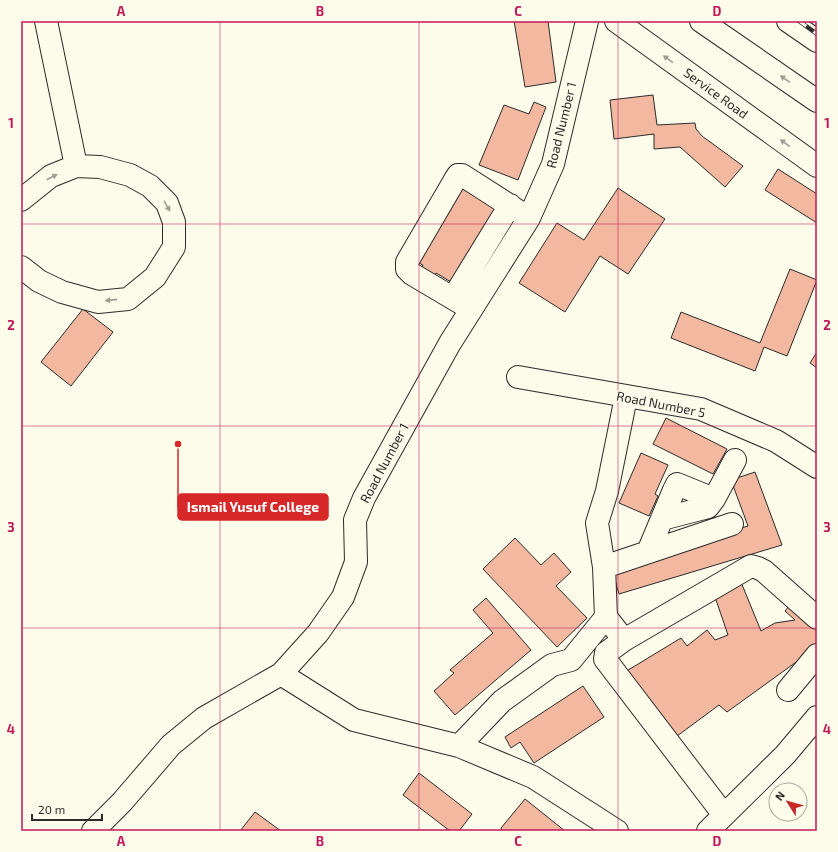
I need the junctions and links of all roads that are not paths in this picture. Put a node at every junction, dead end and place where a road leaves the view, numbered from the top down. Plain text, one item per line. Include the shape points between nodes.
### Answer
1 (46, 21) edge
2 (587, 21) edge
3 (616, 21) edge
4 (701, 21) edge
5 (788, 21) edge
6 (817, 41) edge
7 (817, 101) edge
8 (76, 166) junction
9 (817, 166) edge
10 (21, 200) edge
11 (510, 205) junction
12 (529, 218) junction
13 (21, 267) edge
14 (453, 298) junction
15 (471, 309) junction
16 (518, 377) dead end
17 (626, 396) junction
18 (734, 460) dead end
19 (817, 467) edge
20 (714, 499) junction
21 (662, 519) junction
22 (732, 524) dead end
23 (648, 552) junction
24 (604, 567) junction
25 (606, 617) junction
26 (817, 618) edge
27 (624, 640) junction
28 (817, 655) edge
29 (281, 674) junction
30 (788, 690) dead end
31 (817, 717) edge
32 (458, 746) junction
33 (724, 815) junction
34 (92, 831) edge
35 (617, 831) edge
36 (708, 831) edge

1 - 8 main road
2 - 12 main road, Road Number 1 via 553,164
9 -> 3 main road, Service Road
7 -> 4 main road
5 - 6 main road
10 -> 8 main road via 51,176
8 -> 13 main road via 100,167 130,175 150,186 167,203 174,222 174,247 155,277 128,299 98,302 62,292 39,281
11 - 12 main road
11 - 14 main road
11 - 14 main road via 462,175 456,178 406,266 412,274
12 - 15 main road, Road Number 1
14 - 15 main road
15 - 29 main road, Road Number 1 via 364,498 355,520 356,562 344,597 318,633
16 - 17 main road, Road Number 5
17 - 19 main road, Road Number 5 via 701,409 776,441
17 - 24 main road via 607,491 597,522
18 - 20 main road
20 - 21 main road via 708,506
20 - 21 main road via 677,484
21 - 23 main road
22 - 23 main road
23 - 24 main road
24 - 25 main road
25 - 27 main road
25 - 32 main road via 571,660 552,665 502,701
26 - 27 main road via 764,571 751,566
27 - 33 main road via 606,653 605,659
28 - 30 main road
29 - 32 main road via 354,720
29 - 34 main road, Road Number 1 via 204,718 176,741 122,802
31 - 33 main road via 785,755
32 - 35 main road via 532,777
33 - 36 main road

